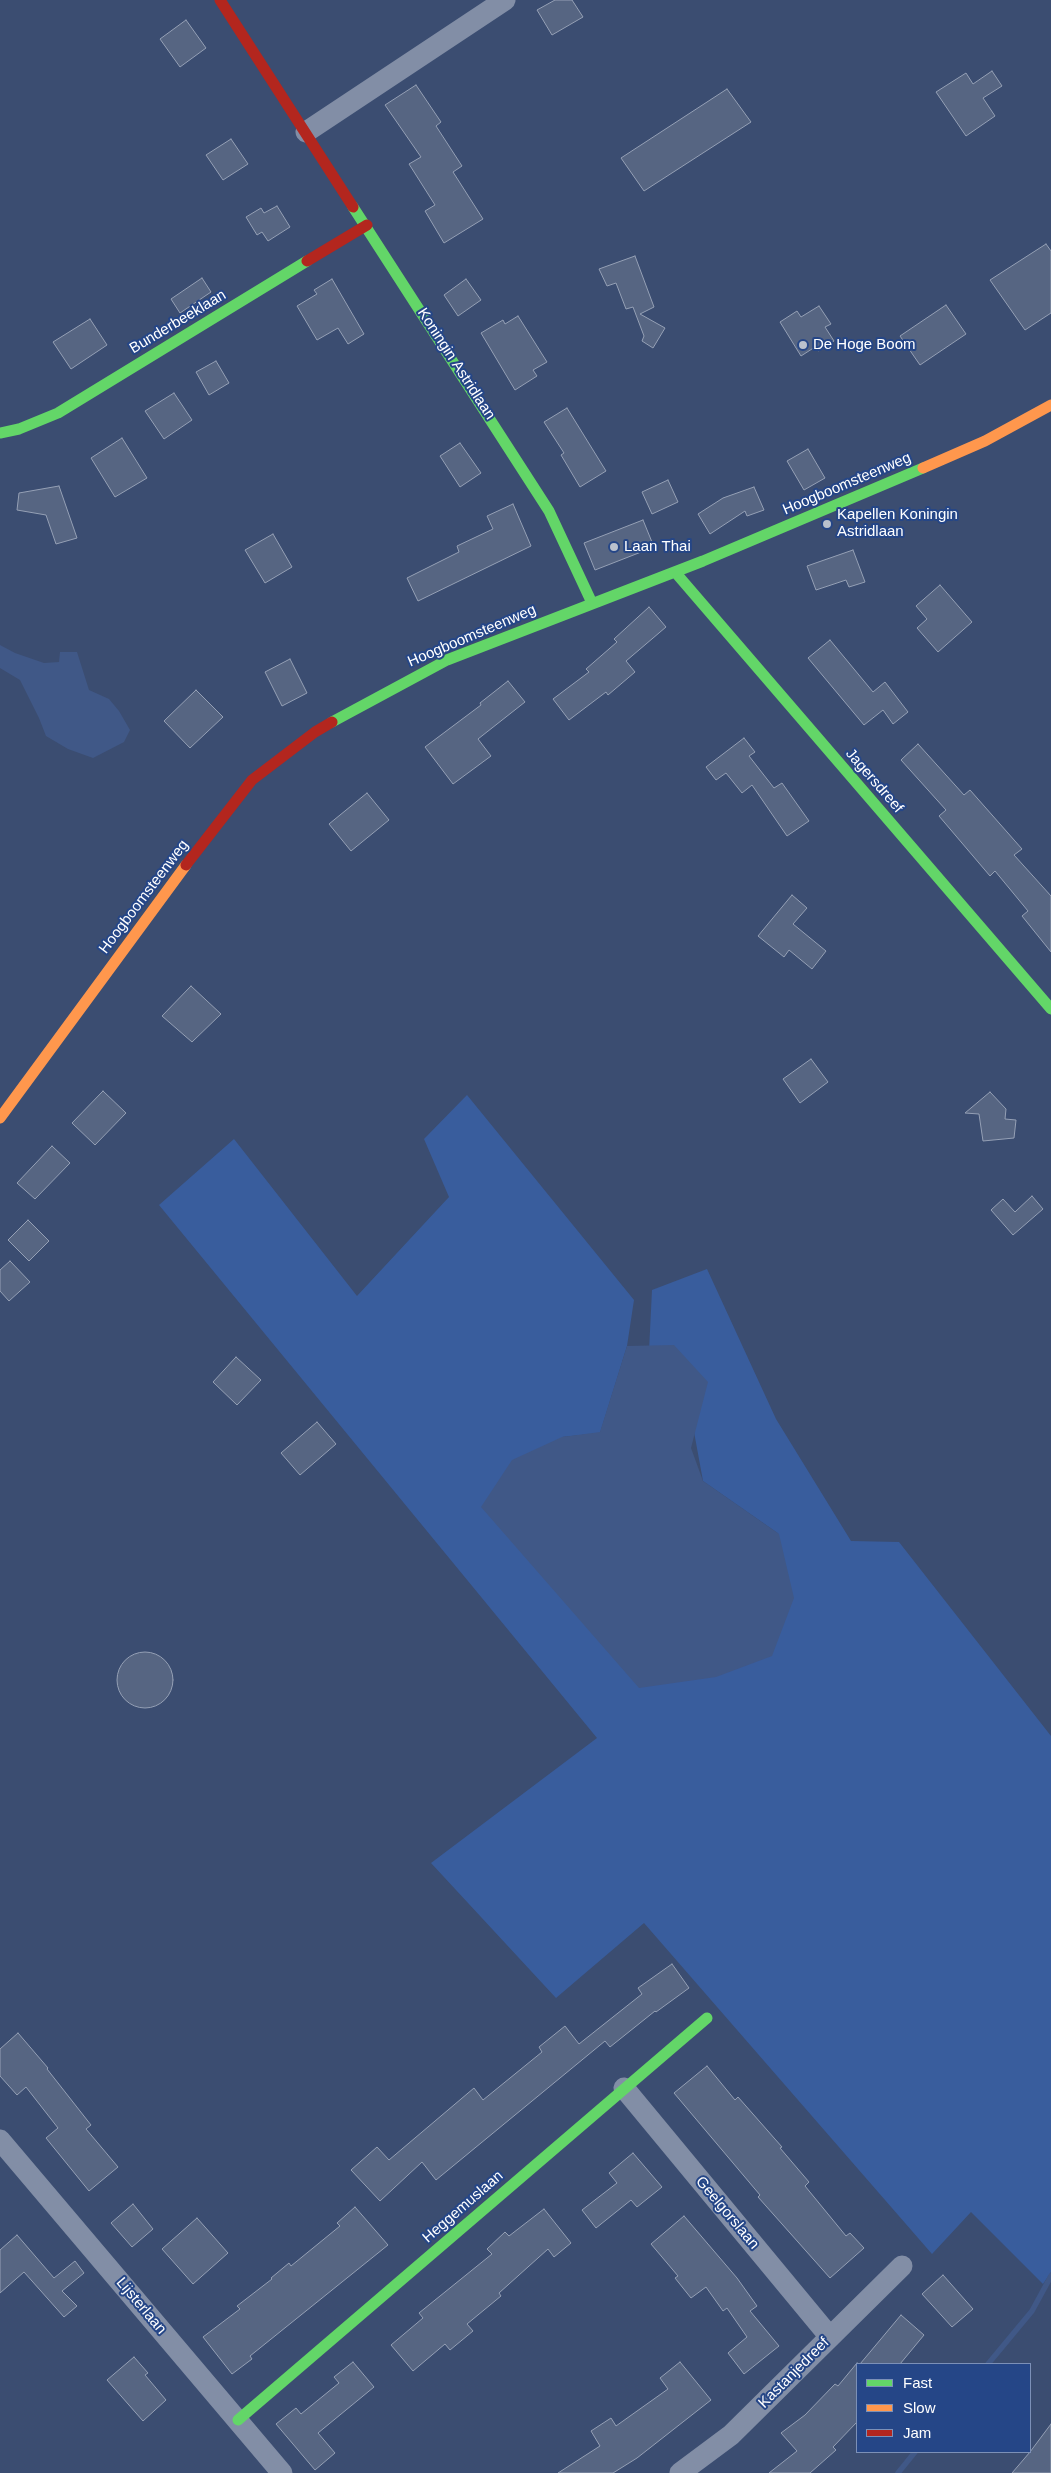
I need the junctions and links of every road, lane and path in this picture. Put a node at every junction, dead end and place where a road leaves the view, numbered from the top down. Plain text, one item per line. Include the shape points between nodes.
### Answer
1 (220, 0) edge
2 (505, 0) edge
3 (306, 132) junction
4 (367, 225) junction
5 (1051, 405) edge
6 (0, 433) edge
7 (675, 572) junction
8 (592, 602) junction
9 (1051, 1009) edge
10 (0, 1118) edge
11 (707, 2018) dead end
12 (624, 2088) junction
13 (0, 2140) edge
14 (902, 2266) dead end
15 (830, 2337) junction
16 (238, 2420) junction
17 (282, 2473) edge
18 (680, 2473) edge

1 - 3 street, Koningin Astridlaan
2 - 3 street
3 - 4 street, Koningin Astridlaan
4 - 6 street, Bunderbeeklaan via 58,413
4 - 8 street, Koningin Astridlaan via 550,511
5 - 7 street, Hoogboomsteenweg via 985,442
7 - 8 street, Hoogboomsteenweg
7 - 9 street, Jagersdreef
8 - 10 street, Hoogboomsteenweg via 447,660 379,695 315,732 252,780 157,902
11 - 12 street, Heggemuslaan
12 - 15 street, Geelgorslaan
12 - 16 street, Heggemuslaan
13 - 16 street, Lijsterlaan
14 - 15 street, Kastanjedreef
15 - 18 street, Kastanjedreef via 731,2435
16 - 17 street, Lijsterlaan

